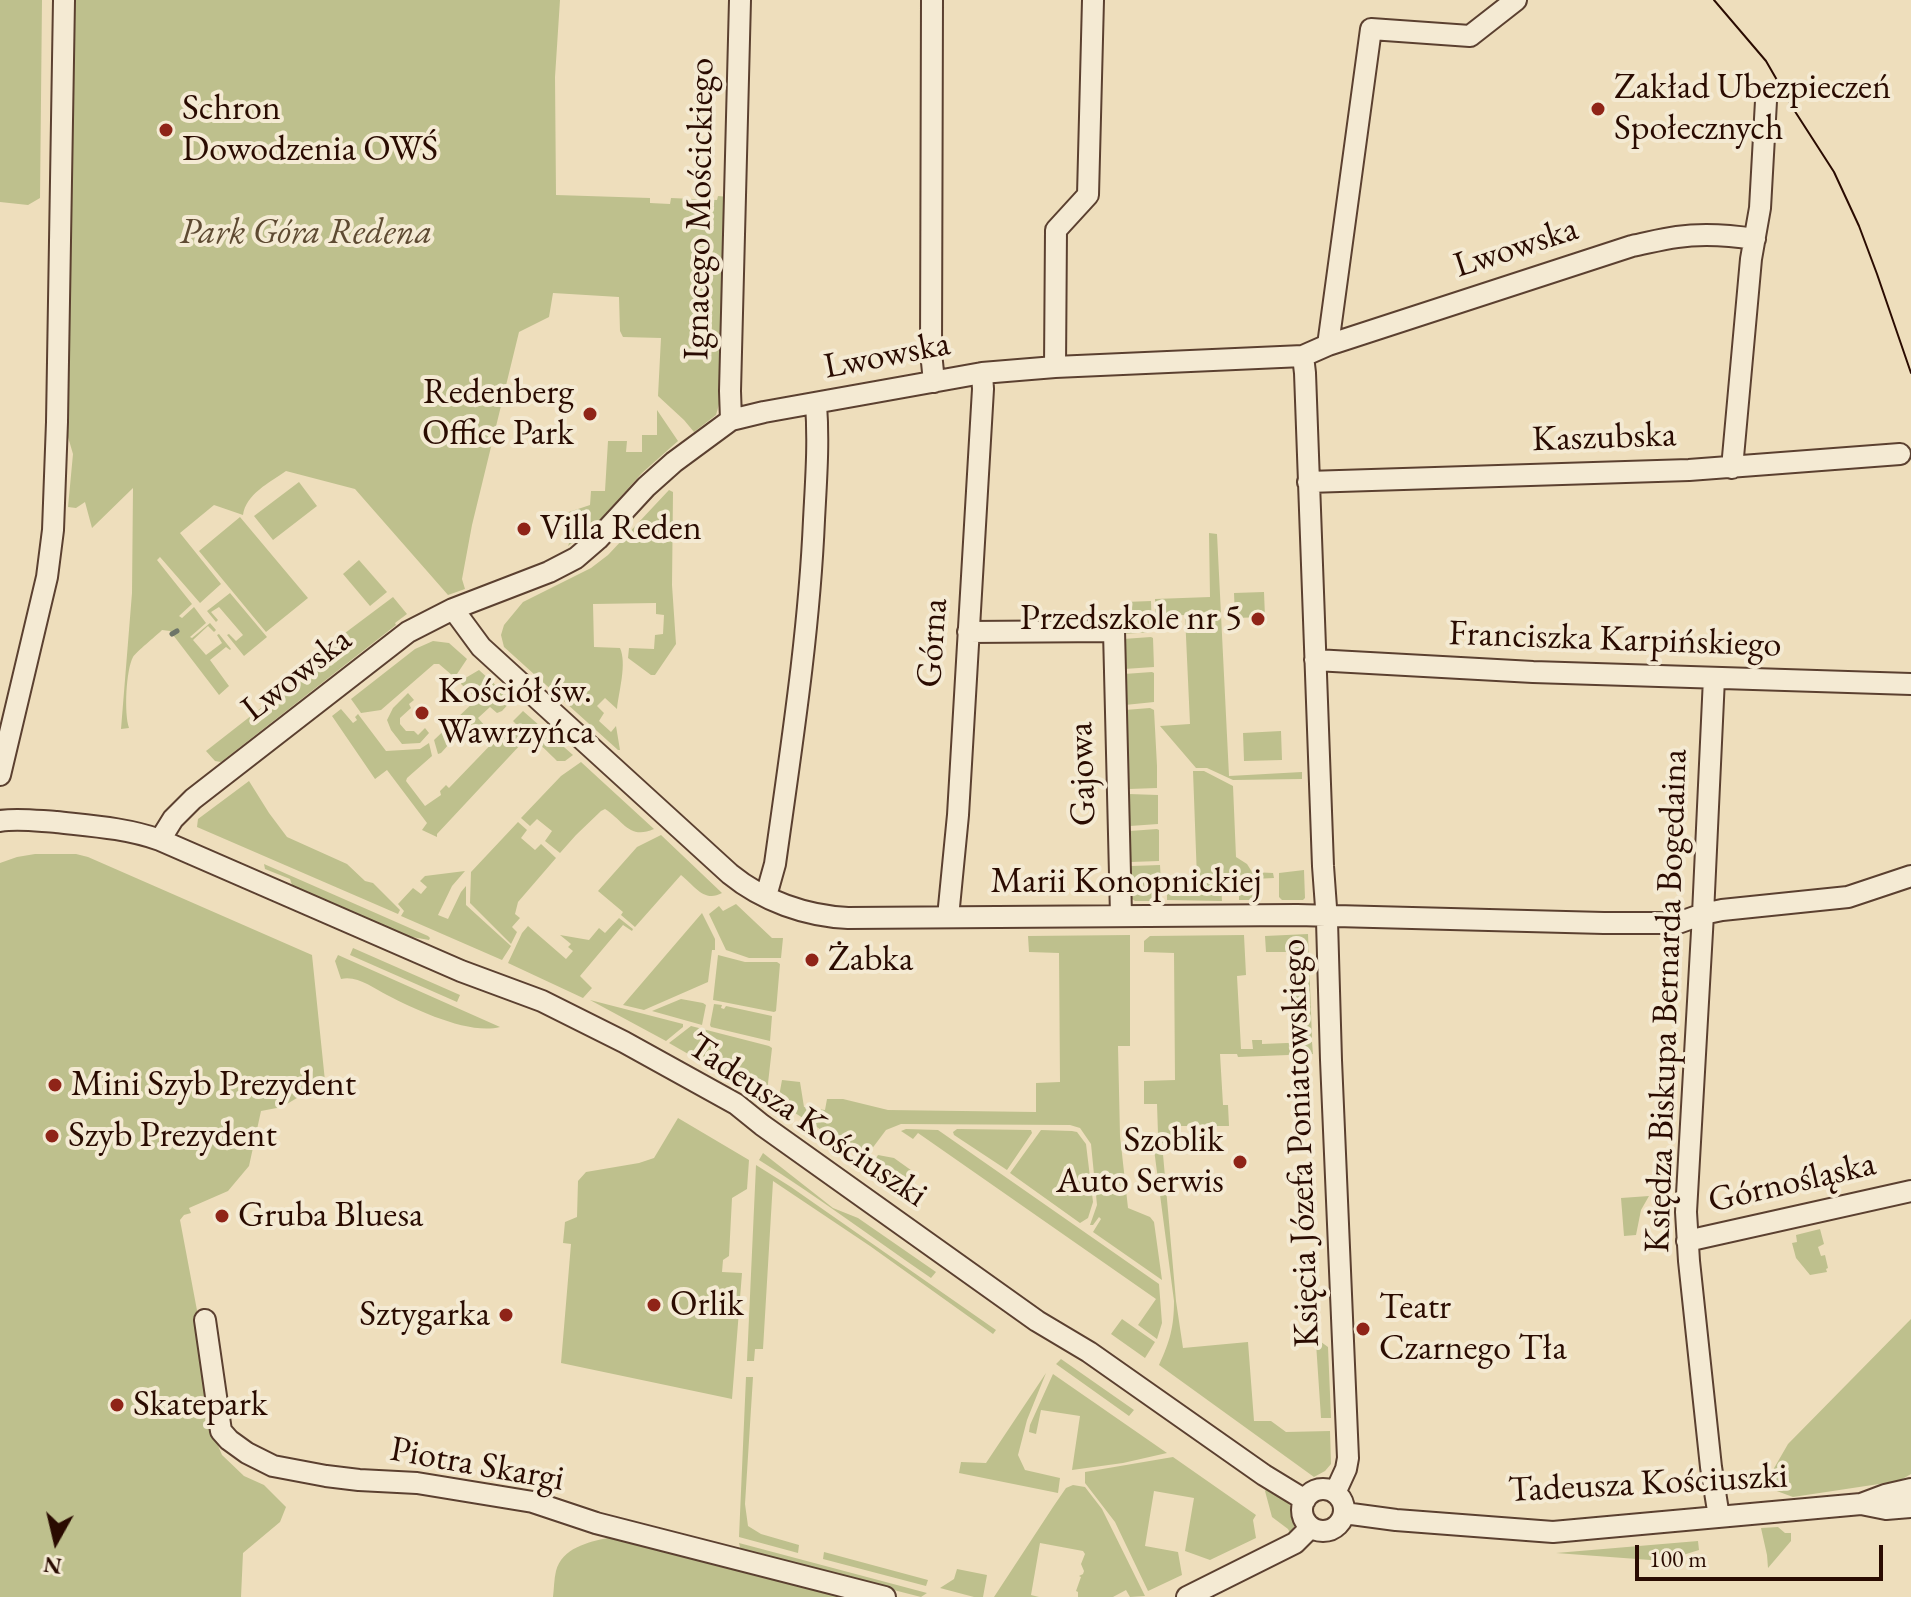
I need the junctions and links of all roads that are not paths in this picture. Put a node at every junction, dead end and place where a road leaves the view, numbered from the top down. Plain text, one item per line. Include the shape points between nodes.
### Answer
1 (64, 0) edge
2 (740, 0) edge
3 (932, 0) edge
4 (1093, 0) edge
5 (1516, 0) edge
6 (1766, 101) dead end
7 (1755, 239) junction
8 (1328, 345) junction
9 (1303, 356) junction
10 (1055, 367) junction
11 (982, 373) junction
12 (934, 382) junction
13 (816, 404) junction
14 (731, 420) junction
15 (1900, 454) dead end
16 (1732, 468) junction
17 (1308, 482) junction
18 (453, 609) junction
19 (968, 632) junction
20 (1315, 660) junction
21 (1714, 678) junction
22 (1911, 684) edge
23 (0, 775) edge
24 (0, 821) edge
25 (160, 840) junction
26 (1911, 876) edge
27 (766, 896) junction
28 (1703, 914) junction
29 (1121, 915) junction
30 (1326, 915) junction
31 (948, 917) junction
32 (1911, 1191) edge
33 (1687, 1241) junction
34 (205, 1320) dead end
35 (1911, 1489) edge
36 (1335, 1493) junction
37 (1305, 1500) junction
38 (1861, 1504) junction
39 (1911, 1507) edge
40 (1344, 1513) junction
41 (1719, 1517) junction
42 (1311, 1527) junction
43 (885, 1597) edge
44 (1187, 1597) edge

1 - 23 street via 52,535 47,577
2 - 14 street, Ignacego Mościckiego
3 - 12 street
4 - 10 street via 1088,195 1056,230
5 - 8 street via 1470,36 1371,29
6 - 7 street
7 - 8 street, Lwowska via 1692,235 1632,246
7 - 16 street
8 - 9 street, Lwowska
9 - 10 street, Lwowska
9 - 17 street, Księcia Józefa Poniatowskiego
10 - 11 street, Lwowska
11 - 12 street, Lwowska
11 - 19 street, Górna
12 - 13 street, Lwowska
13 - 14 street, Lwowska
13 - 27 street via 806,644
14 - 18 street, Lwowska via 674,462 576,558
15 - 16 street, Kaszubska
16 - 17 street, Kaszubska
17 - 20 street, Księcia Józefa Poniatowskiego
18 - 25 street, Lwowska via 408,632 212,784 176,815
18 - 27 street, Marii Konopnickiej via 488,654 730,874
19 - 29 street, Gajowa via 1114,631
19 - 31 street, Górna
20 - 21 street, Franciszka Karpińskiego
20 - 30 street, Księcia Józefa Poniatowskiego
21 - 22 street, Franciszka Karpińskiego
21 - 28 street, Księdza Biskupa Bernarda Bogedaina
24 - 25 street, Tadeusza Kościuszki via 112,827
25 - 37 street, Tadeusza Kościuszki via 542,1001 736,1104 1037,1321
26 - 28 street, Marii Konopnickiej via 1848,897
27 - 31 street, Marii Konopnickiej via 828,917
28 - 30 street, Marii Konopnickiej via 1678,923
28 - 33 street, Księdza Biskupa Bernarda Bogedaina
29 - 30 street, Marii Konopnickiej
29 - 31 street, Marii Konopnickiej
30 - 36 street, Księcia Józefa Poniatowskiego via 1348,1458
32 - 33 street, Górnośląska
33 - 41 street, Księdza Biskupa Bernarda Bogedaina
34 - 43 street, Piotra Skargi via 221,1431 273,1466 533,1502
35 - 38 street, Tadeusza Kościuszki
36 - 37 street via 1315,1490
36 - 40 street
37 - 42 street via 1303,1514
38 - 39 street, Tadeusza Kościuszki
38 - 41 street, Tadeusza Kościuszki
40 - 41 street, Tadeusza Kościuszki via 1553,1532
40 - 42 street via 1335,1527
42 - 44 street via 1295,1543

